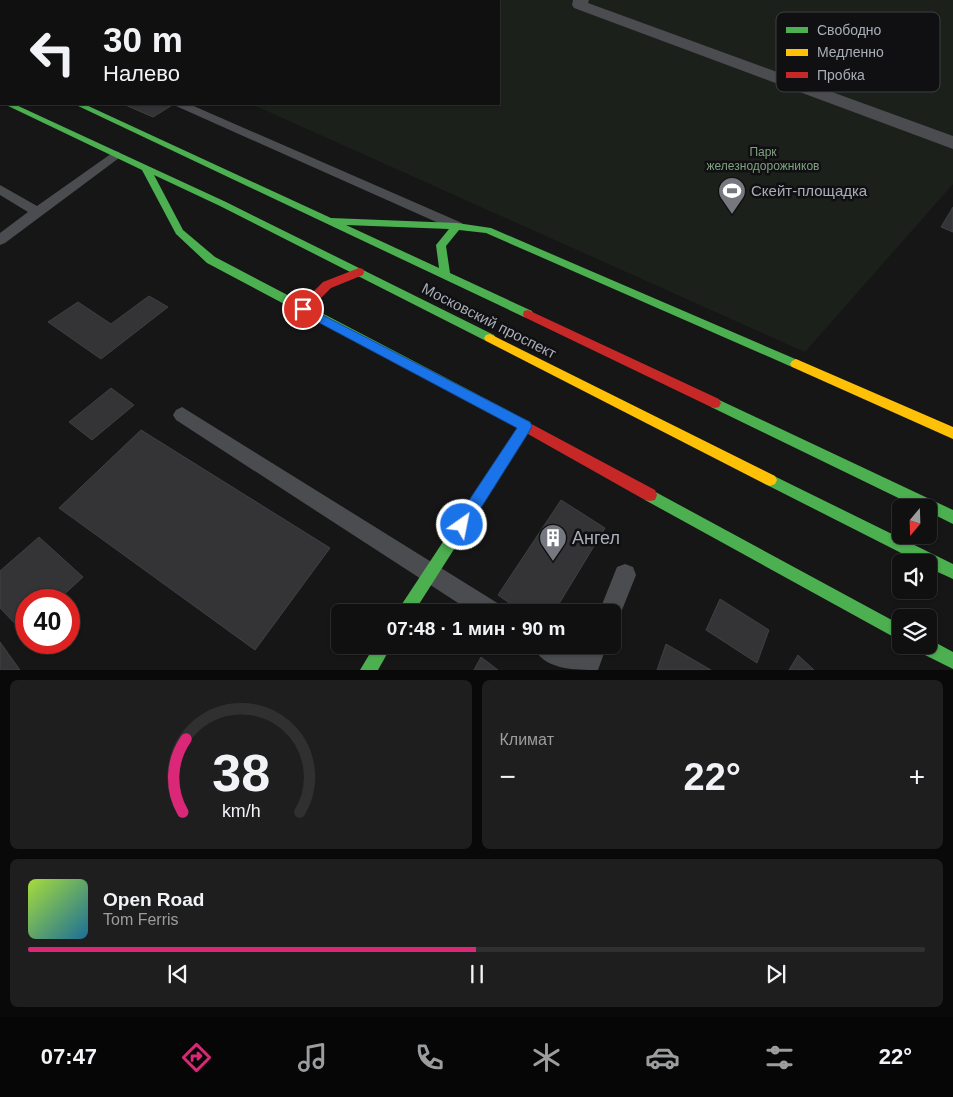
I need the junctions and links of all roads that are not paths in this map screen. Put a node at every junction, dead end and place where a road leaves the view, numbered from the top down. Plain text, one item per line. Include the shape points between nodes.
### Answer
1 (581, 0) edge
2 (776, 78) edge
3 (813, 92) edge
4 (10, 105) edge
5 (80, 105) edge
6 (182, 105) edge
7 (953, 144) edge
8 (115, 156) junction
9 (146, 169) junction
10 (0, 189) edge
11 (38, 212) junction
12 (327, 221) junction
13 (457, 226) junction
14 (0, 240) edge
15 (359, 272) junction
16 (445, 274) junction
17 (303, 309) junction
18 (182, 415) dead end
19 (526, 426) junction
20 (953, 433) edge
21 (953, 517) edge
22 (953, 572) edge
23 (430, 575) junction
24 (625, 575) dead end
25 (410, 604) edge
26 (478, 604) edge
27 (613, 604) edge
28 (892, 628) edge
29 (937, 652) edge
30 (378, 654) edge
31 (557, 654) edge
32 (592, 654) edge
33 (953, 661) edge
34 (368, 670) edge
35 (582, 670) edge
36 (586, 670) edge

1 - 2 street via 580,5
3 - 7 street
4 - 8 main road, Московский проспект
5 - 12 main road, Московский проспект
6 - 13 lane
8 - 9 main road, Московский проспект
8 - 11 lane
9 - 15 main road, Московский проспект
9 - 17 main road via 178,232 211,260
10 - 11 lane
11 - 14 lane
12 - 13 main road
12 - 16 main road, Московский проспект
13 - 16 main road via 442,245
13 - 20 main road via 488,230
15 - 17 main road via 327,285
15 - 22 main road, Московский проспект
16 - 21 main road, Московский проспект
17 - 19 main road
18 - 23 lane
19 - 23 main road
19 - 28 main road
23 - 25 main road
23 - 26 lane
24 - 27 lane
29 - 33 main road
30 - 34 main road
31 - 35 lane
32 - 36 lane

